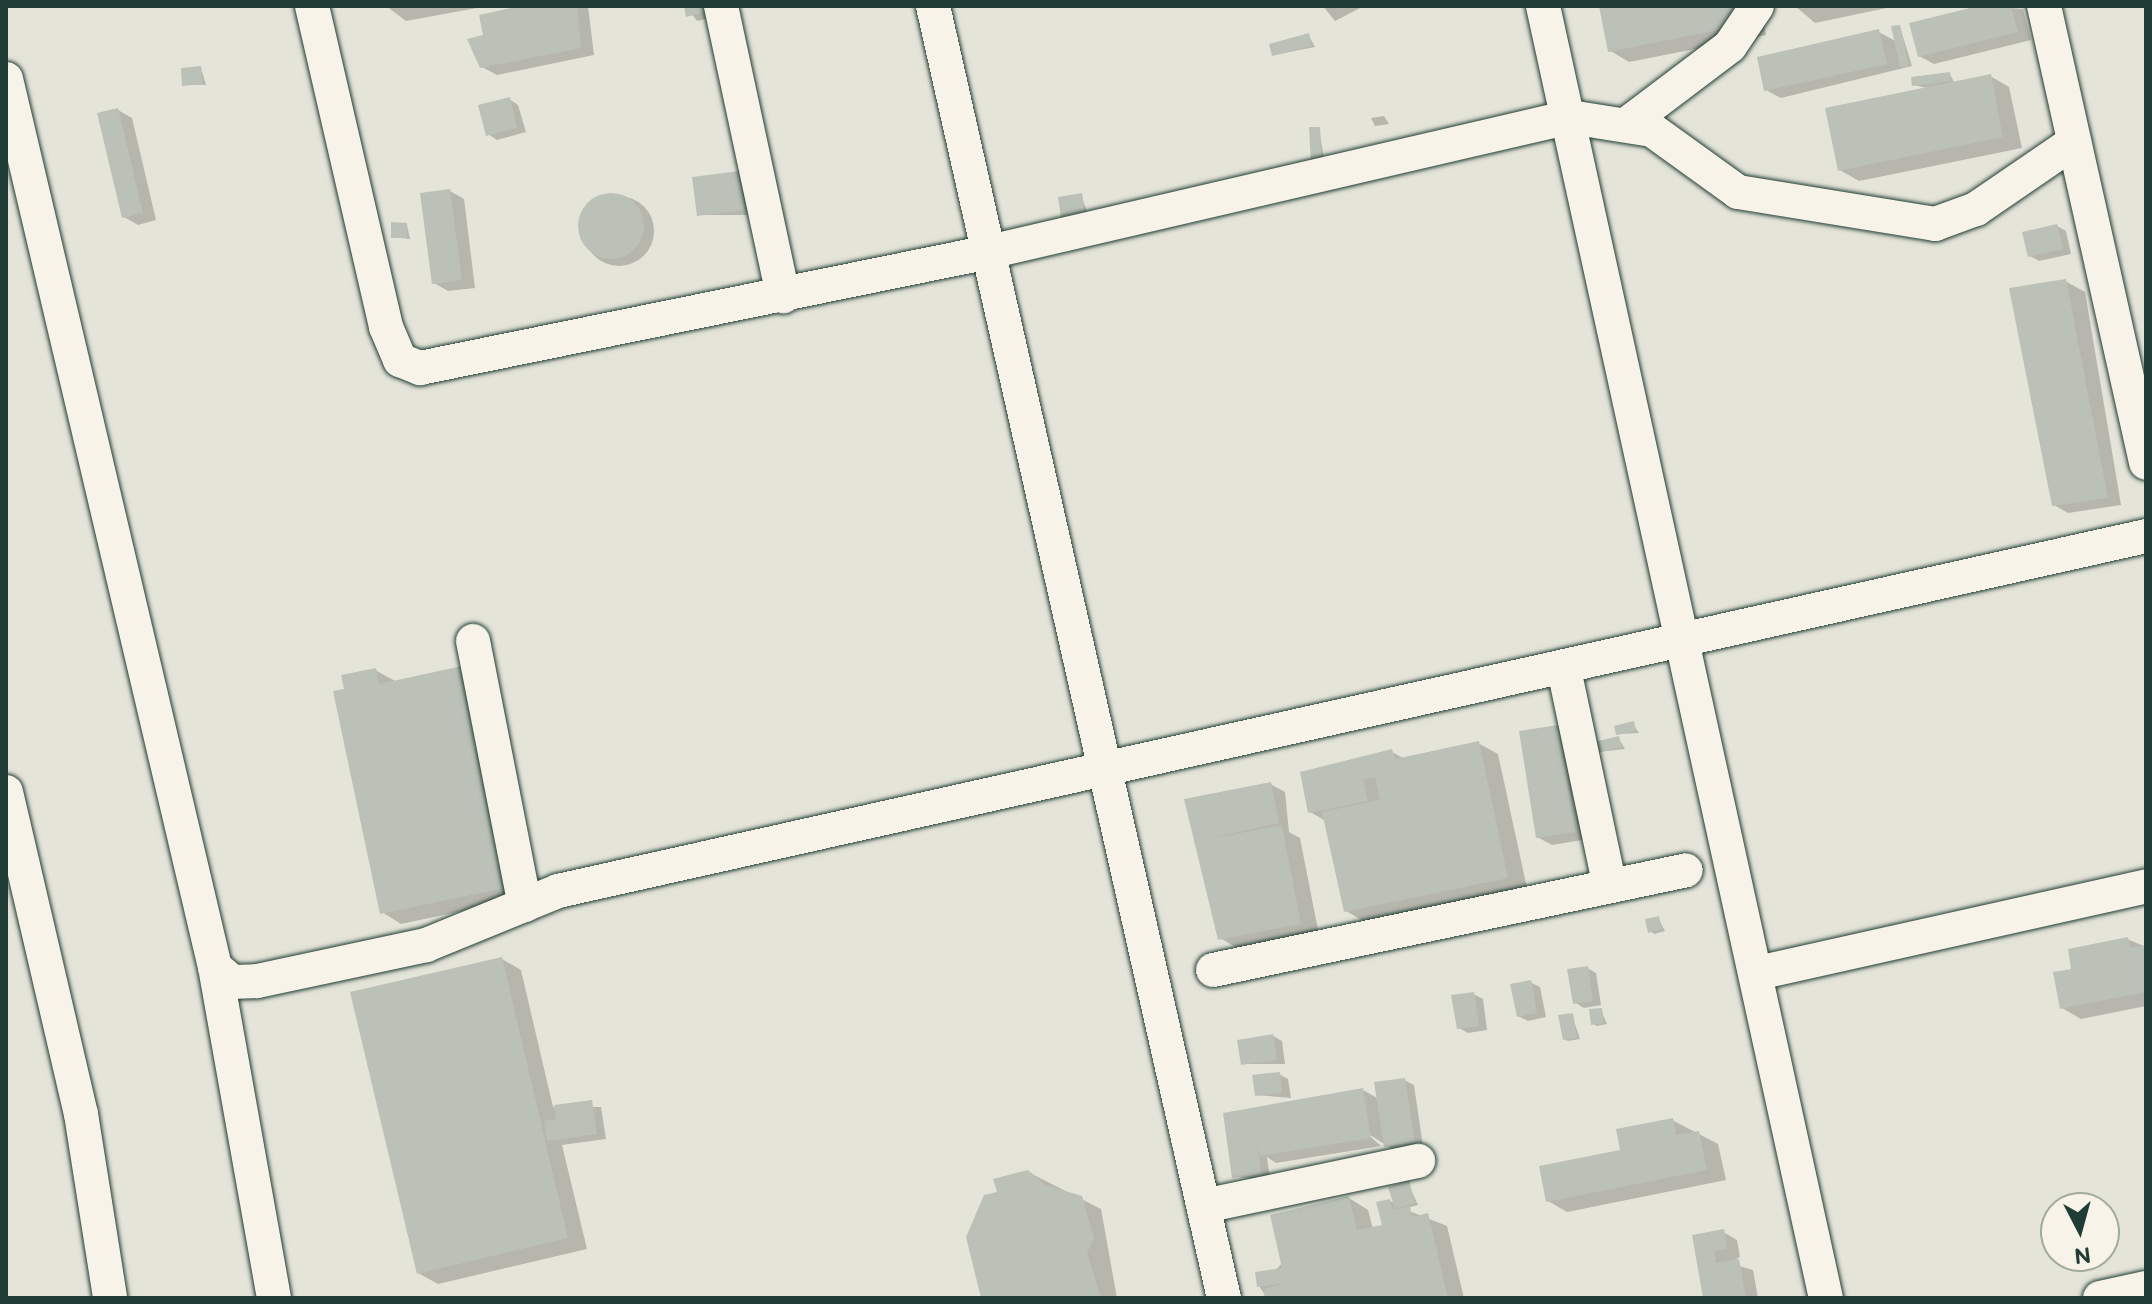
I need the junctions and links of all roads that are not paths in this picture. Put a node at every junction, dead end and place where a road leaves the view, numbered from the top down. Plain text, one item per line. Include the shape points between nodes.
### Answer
1 (312, 6) edge
2 (721, 6) edge
3 (933, 6) edge
4 (1543, 6) edge
5 (1757, 6) edge
6 (2044, 6) edge
7 (6, 79) edge
8 (1570, 117) junction
9 (1627, 124) junction
10 (2074, 142) junction
11 (989, 252) junction
12 (783, 296) junction
13 (2146, 463) edge
14 (2146, 536) edge
15 (473, 641) dead end
16 (1685, 644) junction
17 (1564, 669) junction
18 (1102, 767) junction
19 (6, 792) edge
20 (1686, 870) dead end
21 (1609, 883) junction
22 (2146, 886) edge
23 (525, 905) junction
24 (215, 967) junction
25 (1213, 970) dead end
26 (1758, 973) junction
27 (1418, 1161) dead end
28 (1204, 1206) junction
29 (2146, 1288) edge
30 (110, 1298) edge
31 (274, 1298) edge
32 (1224, 1298) edge
33 (1826, 1298) edge
34 (2100, 1298) edge

1 - 12 lane via 400,360 420,368 485,359
2 - 12 lane
3 - 11 lane
4 - 8 lane
5 - 9 lane via 1730,46
6 - 10 lane
7 - 24 lane
8 - 9 lane
8 - 11 lane
8 - 16 lane
9 - 10 lane via 1652,130 1738,192 1935,224 1976,209
10 - 13 lane
11 - 12 lane
11 - 18 lane
14 - 16 lane
15 - 23 lane
16 - 17 lane
16 - 26 lane
17 - 18 lane
17 - 21 lane
18 - 23 lane
18 - 28 lane
19 - 30 lane via 81,1114
20 - 21 lane
21 - 25 lane
22 - 26 lane
23 - 24 lane via 426,945 257,981 232,982
24 - 31 lane
26 - 33 lane
27 - 28 lane
28 - 32 lane
29 - 34 lane

